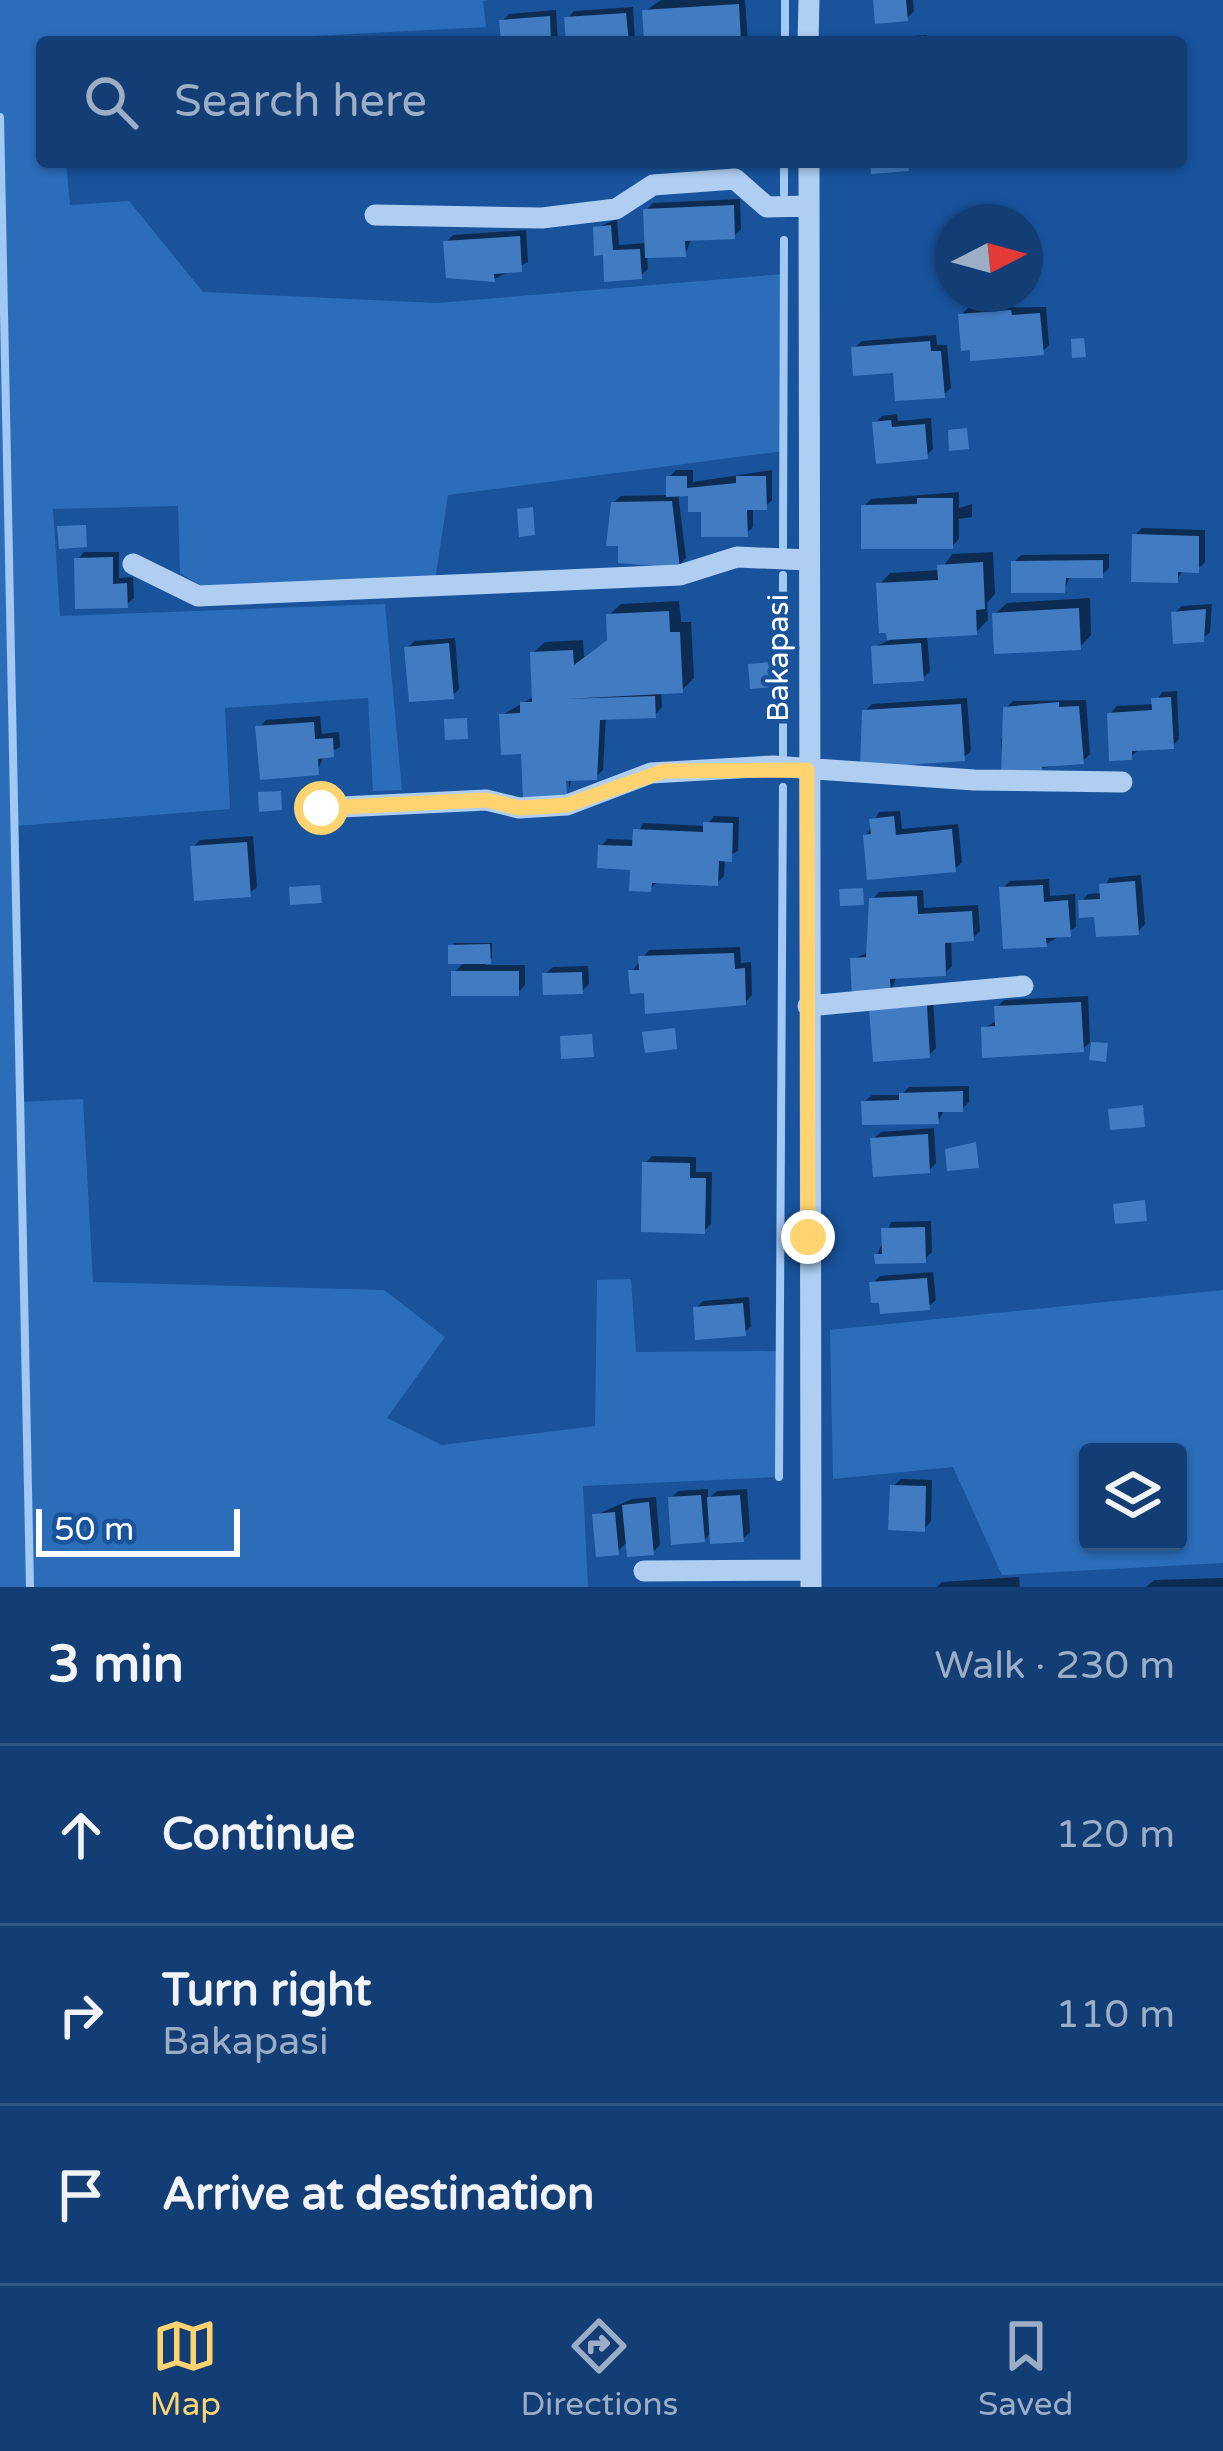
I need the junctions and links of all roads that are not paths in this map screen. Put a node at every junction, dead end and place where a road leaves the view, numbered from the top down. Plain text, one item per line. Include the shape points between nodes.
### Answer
1 (808, 0) edge
2 (808, 36) edge
3 (809, 168) edge
4 (809, 206) junction
5 (375, 215) dead end
6 (808, 560) junction
7 (133, 564) dead end
8 (807, 770) junction
9 (1122, 782) dead end
10 (321, 808) dead end
11 (1024, 986) dead end
12 (808, 1006) junction
13 (644, 1571) dead end
14 (811, 1578) edge

1 - 2 street
3 - 4 street, Bakapasi
4 - 5 street via 766,207 735,179 653,185 616,209 542,218
4 - 6 street, Bakapasi
6 - 7 street via 737,557 680,575 198,596
6 - 8 street, Bakapasi
8 - 9 street
8 - 10 street via 664,771 567,805
8 - 12 street, Bakapasi
11 - 12 street
12 - 14 street, Bakapasi
13 - 14 street

